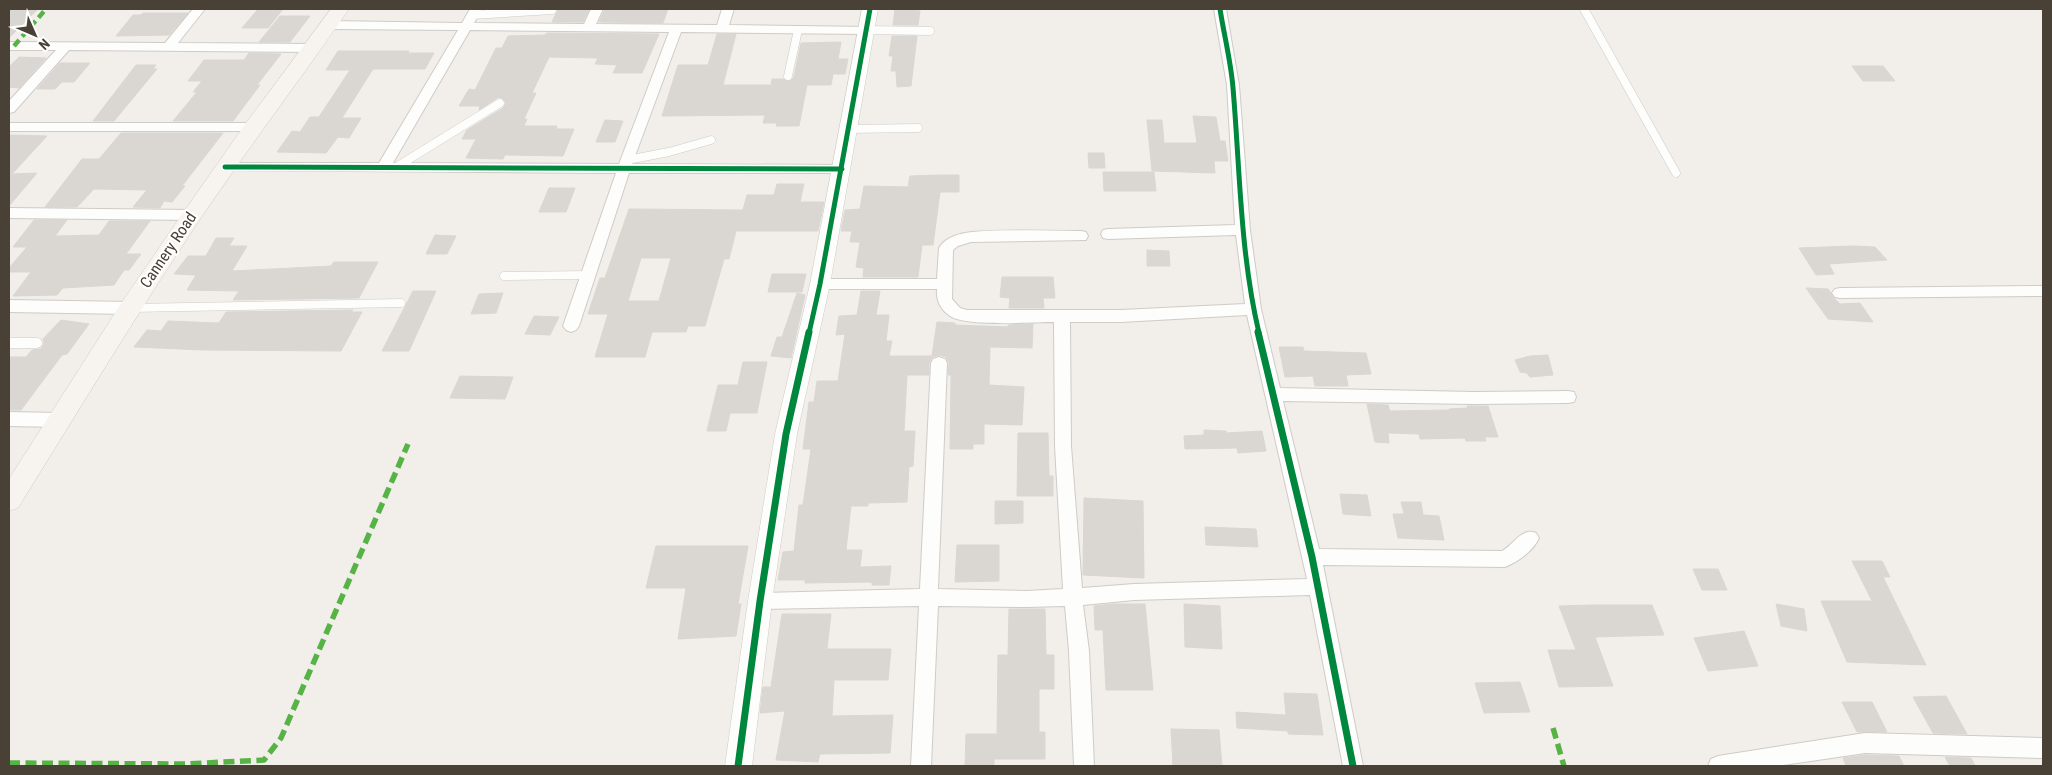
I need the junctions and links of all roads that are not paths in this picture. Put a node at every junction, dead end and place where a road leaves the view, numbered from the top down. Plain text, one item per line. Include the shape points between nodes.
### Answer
1 (199, 9) edge
2 (597, 9) edge
3 (728, 9) edge
4 (870, 9) edge
5 (1220, 9) edge
6 (1584, 9) edge
7 (552, 10) dead end
8 (474, 12) edge
9 (335, 17) edge
10 (465, 27) junction
11 (589, 27) junction
12 (676, 29) junction
13 (722, 29) junction
14 (798, 30) junction
15 (866, 30) junction
16 (930, 31) dead end
17 (9, 46) edge
18 (65, 47) junction
19 (169, 47) junction
20 (310, 48) junction
21 (788, 76) dead end
22 (500, 103) dead end
23 (9, 109) edge
24 (9, 127) edge
25 (253, 127) junction
26 (918, 128) dead end
27 (849, 129) junction
28 (711, 140) dead end
29 (626, 164) junction
30 (391, 166) junction
31 (226, 167) junction
32 (842, 168) junction
33 (1676, 173) dead end
34 (9, 213) edge
35 (192, 215) junction
36 (1243, 230) junction
37 (1108, 234) dead end
38 (1081, 236) dead end
39 (588, 275) junction
40 (504, 276) dead end
41 (820, 284) junction
42 (944, 284) junction
43 (2043, 291) edge
44 (1840, 293) dead end
45 (401, 303) dead end
46 (9, 306) edge
47 (130, 308) junction
48 (1253, 309) junction
49 (1062, 316) junction
50 (571, 326) dead end
51 (9, 342) edge
52 (37, 343) dead end
53 (940, 363) dead end
54 (1274, 394) junction
55 (1568, 397) dead end
56 (9, 419) edge
57 (59, 420) junction
58 (9, 500) edge
59 (1530, 538) dead end
60 (1312, 557) junction
61 (1318, 587) junction
62 (928, 597) junction
63 (1073, 597) junction
64 (760, 601) junction
65 (2043, 748) edge
66 (738, 766) edge
67 (921, 766) edge
68 (1084, 766) edge
69 (1352, 766) edge
70 (1718, 766) edge

1 - 19 street
2 - 11 street
3 - 13 street
4 - 15 street
5 - 36 street via 1233,85
6 - 33 lane
7 - 8 lane
8 - 10 street
9 - 10 street
9 - 20 main road, Cannery Road
10 - 11 street
10 - 30 street
11 - 12 street
12 - 13 street
12 - 29 street
13 - 14 street
14 - 15 street
14 - 21 lane
15 - 16 lane
15 - 27 street
17 - 18 street
18 - 19 street
18 - 23 street
19 - 20 street
20 - 25 main road, Cannery Road
22 - 30 lane
24 - 25 street
25 - 31 main road, Cannery Road
26 - 27 lane
27 - 32 street
28 - 29 lane
29 - 30 street
29 - 32 street
29 - 39 street
30 - 31 street
31 - 35 main road, Cannery Road
32 - 41 street
34 - 35 street
35 - 47 main road, Cannery Road
36 - 37 street
36 - 48 street
38 - 42 street via 962,238 946,248
39 - 40 lane
39 - 50 street
41 - 42 street
41 - 64 street via 786,434
42 - 49 street via 944,300 949,307 966,316
43 - 44 street
45 - 47 lane
46 - 47 street
47 - 57 main road, Cannery Road
48 - 49 street
48 - 54 street
49 - 63 street via 1063,446
51 - 52 lane
53 - 62 street
54 - 55 street
54 - 60 street
56 - 57 street
57 - 58 main road, Cannery Road
59 - 60 street via 1505,559
60 - 61 street
61 - 63 street
61 - 69 street
62 - 63 street
62 - 64 street
62 - 67 street
63 - 68 street
64 - 66 street
65 - 70 street via 1864,743

